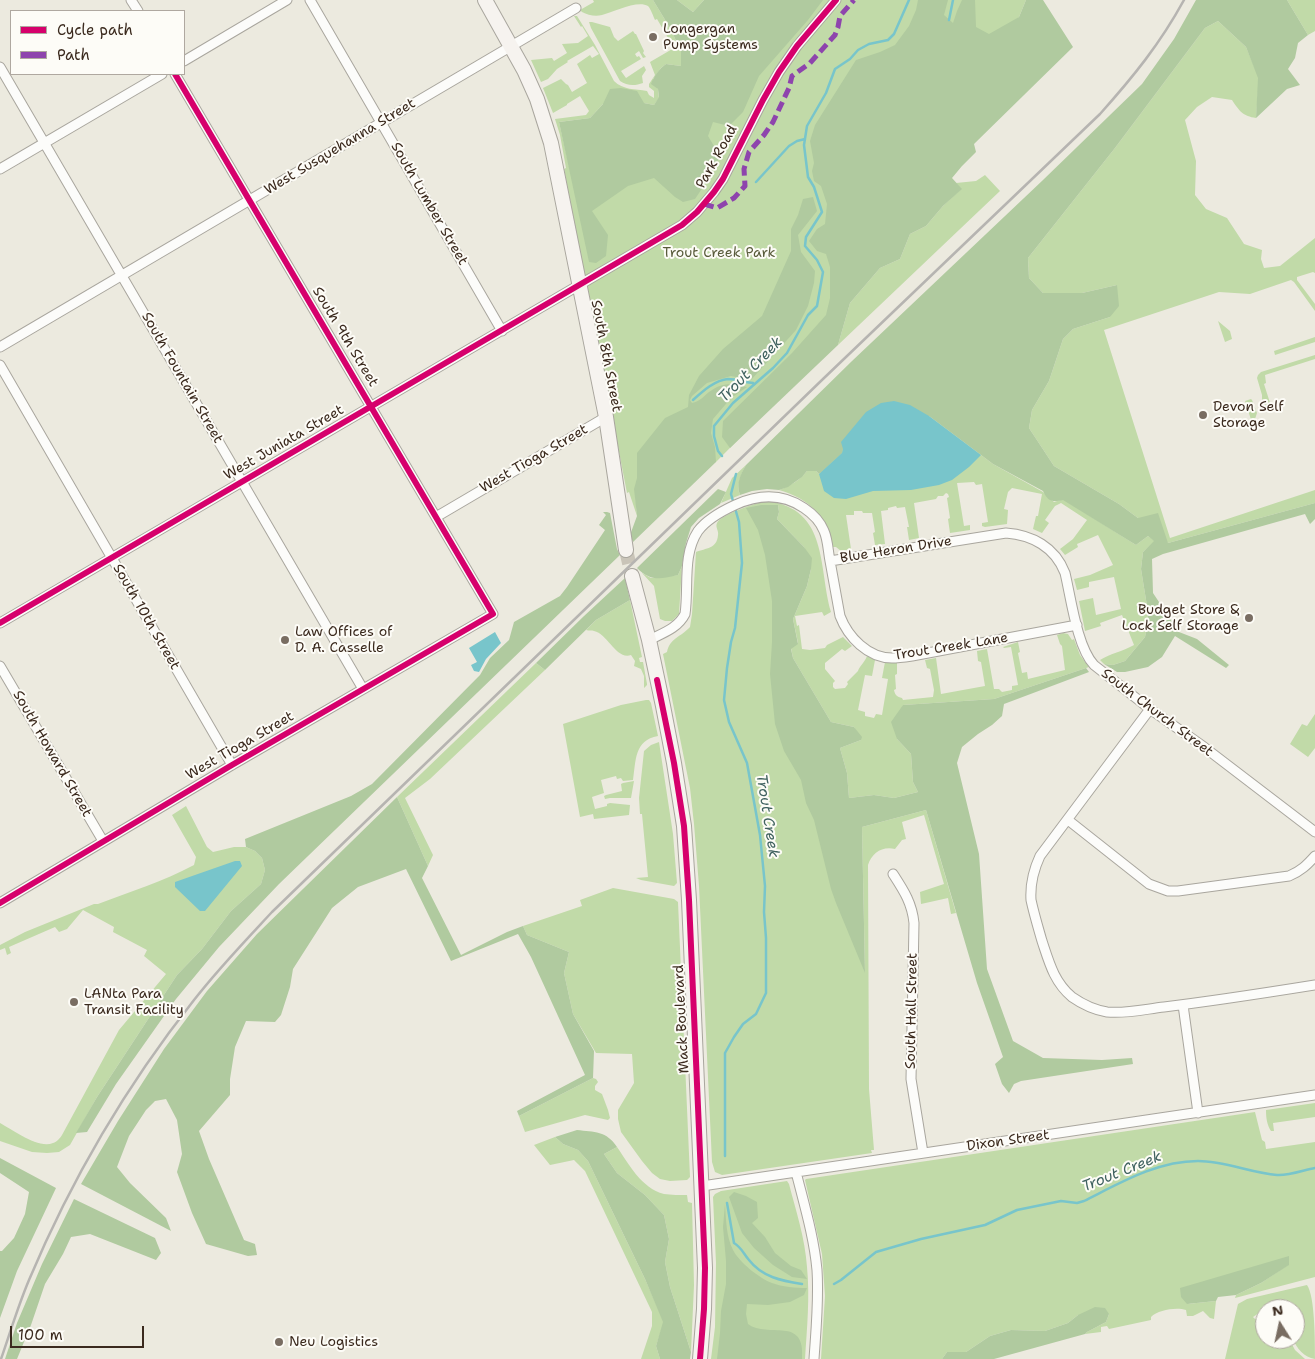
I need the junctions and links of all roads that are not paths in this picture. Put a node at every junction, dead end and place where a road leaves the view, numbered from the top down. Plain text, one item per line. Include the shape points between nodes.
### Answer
1 (288, 0) edge
2 (310, 0) edge
3 (485, 0) edge
4 (836, 0) edge
5 (576, 8) dead end
6 (512, 46) junction
7 (185, 60) edge
8 (0, 67) edge
9 (160, 75) edge
10 (175, 75) edge
11 (382, 122) junction
12 (44, 143) junction
13 (0, 169) edge
14 (249, 200) junction
15 (122, 275) junction
16 (580, 285) junction
17 (502, 330) junction
18 (0, 347) edge
19 (0, 365) edge
20 (371, 407) junction
21 (606, 417) junction
22 (242, 482) junction
23 (436, 517) junction
24 (626, 550) tunnel mouth
25 (1055, 556) joint
26 (112, 558) junction
27 (830, 561) junction
28 (632, 576) tunnel mouth
29 (493, 614) joint
30 (0, 623) edge
31 (1077, 625) junction
32 (649, 640) junction
33 (0, 666) edge
34 (363, 689) junction
35 (1150, 709) junction
36 (232, 765) junction
37 (1068, 820) junction
38 (1315, 832) edge
39 (103, 841) junction
40 (1315, 856) edge
41 (893, 874) dead end
42 (0, 903) edge
43 (1315, 986) edge
44 (1184, 1005) junction
45 (1315, 1096) edge
46 (1198, 1113) junction
47 (923, 1153) junction
48 (796, 1172) junction
49 (702, 1186) junction
50 (700, 1359) edge
51 (814, 1359) edge

1 - 7 street
2 - 11 street, South Lumber Street
3 - 6 main road, South 8th Street
4 - 16 street, Park Road via 779,72 723,179 704,204 682,225
5 - 6 street, West Susquehanna Street
6 - 11 street, West Susquehanna Street
6 - 16 main road, South 8th Street via 535,94 546,128
8 - 12 street, South Fountain Street
9 - 12 street
10 - 14 street, South 9th Street
11 - 14 street, West Susquehanna Street
11 - 17 street, South Lumber Street
12 - 13 street
12 - 15 street, South Fountain Street
14 - 15 street, West Susquehanna Street
14 - 20 street, South 9th Street
15 - 18 street, West Susquehanna Street
15 - 22 street, South Fountain Street
16 - 17 street, West Juniata Street
16 - 21 main road, South 8th Street
17 - 20 street, West Juniata Street
19 - 26 street, South 10th Street
20 - 22 street, West Juniata Street
20 - 23 street, South 9th Street
21 - 23 street, West Tioga Street
21 - 24 main road, South 8th Street
22 - 26 street, West Juniata Street
22 - 34 street, South Fountain Street
23 - 29 street, South 9th Street
25 - 27 street, Blue Heron Drive via 1039,542 1006,533
25 - 31 street, South Church Street via 1065,573
26 - 30 street, West Juniata Street
26 - 36 street, South 10th Street
27 - 31 street, Trout Creek Lane via 843,625 859,643 880,656 912,656
27 - 32 street, Blue Heron Drive via 824,531 819,521 805,508 792,500 772,496 743,501 723,510 699,530 688,556 686,608 682,621
28 - 32 main road, Mack Boulevard
29 - 34 street, West Tioga Street
31 - 35 street, South Church Street via 1090,661
32 - 49 main road, Mack Boulevard via 684,826
33 - 39 street, South Howard Street
34 - 36 street, West Tioga Street
35 - 37 street
35 - 38 street, South Church Street
36 - 39 street, West Tioga Street
37 - 40 street via 1150,884 1168,891 1284,877 1304,868
37 - 44 street via 1040,856 1030,889 1033,912 1056,978 1083,1004 1106,1012
39 - 42 street, West Tioga Street
41 - 47 street, South Hall Street via 908,898 914,923 911,1079
43 - 44 street
44 - 46 street
45 - 46 street, Dixon Street
46 - 47 street, Dixon Street
47 - 48 street, Dixon Street
48 - 49 street, Dixon Street
48 - 51 street via 817,1268
49 - 50 main road, Mack Boulevard via 705,1281

